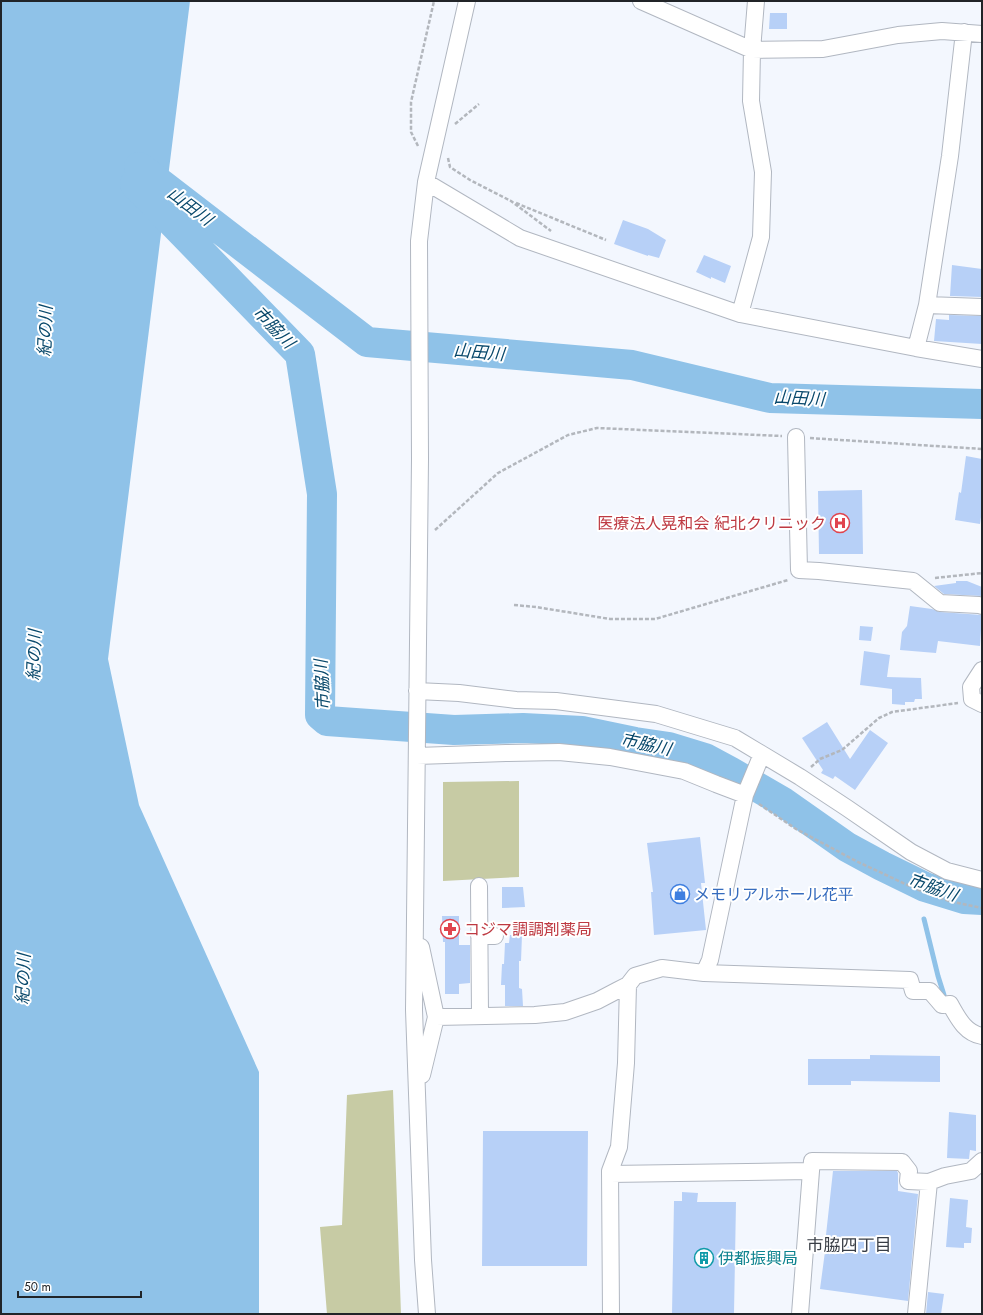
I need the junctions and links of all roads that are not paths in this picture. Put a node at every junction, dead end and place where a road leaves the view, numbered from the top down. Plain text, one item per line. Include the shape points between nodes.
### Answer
1 (467, 1) edge
2 (641, 1) edge
3 (756, 1) edge
4 (964, 32) junction
5 (982, 34) edge
6 (752, 50) junction
7 (428, 175) junction
8 (927, 305) junction
9 (982, 307) edge
10 (740, 314) junction
11 (916, 348) junction
12 (982, 359) edge
13 (796, 437) road end
14 (982, 606) edge
15 (982, 670) edge
16 (417, 691) junction
17 (977, 702) edge
18 (762, 754) junction
19 (417, 756) junction
20 (745, 795) junction
21 (982, 880) edge
22 (479, 886) dead end
23 (415, 917) junction
24 (479, 936) junction
25 (495, 936) dead end
26 (704, 973) junction
27 (628, 985) junction
28 (480, 1015) junction
29 (436, 1017) junction
30 (982, 1036) edge
31 (417, 1096) junction
32 (982, 1161) edge
33 (811, 1171) junction
34 (610, 1174) junction
35 (929, 1182) junction
36 (427, 1314) edge
37 (611, 1314) edge
38 (800, 1314) edge
39 (916, 1314) edge

1 - 7 street
2 - 6 street
3 - 6 street
4 - 5 street
4 - 6 street via 898,35 823,49
4 - 8 street via 950,156
6 - 10 street via 751,101 763,172 761,237
7 - 10 street via 520,238
7 - 16 street via 419,242
8 - 9 street
8 - 11 street
10 - 11 street
11 - 12 street
13 - 14 street via 799,570 913,581 940,603
15 - 17 street via 971,687
16 - 18 street via 556,701 656,714 734,738
16 - 19 street
18 - 20 street
18 - 21 street via 911,852 947,871
19 - 20 street via 559,752 610,757 684,771
19 - 23 street
20 - 26 street via 710,960
22 - 24 street
23 - 29 street
23 - 31 street via 414,1010
24 - 25 street
24 - 28 street
26 - 27 street via 662,968 635,976
26 - 30 street via 910,980 913,991 930,991 942,1005 950,1004 963,1026
27 - 28 street via 597,1001 566,1012
27 - 34 street via 626,1063 619,1147
28 - 29 street
29 - 31 street
31 - 36 street
32 - 35 street via 971,1171
33 - 34 street
33 - 35 street via 812,1161 902,1162 909,1171 908,1181
33 - 38 street
34 - 37 street
35 - 39 street

